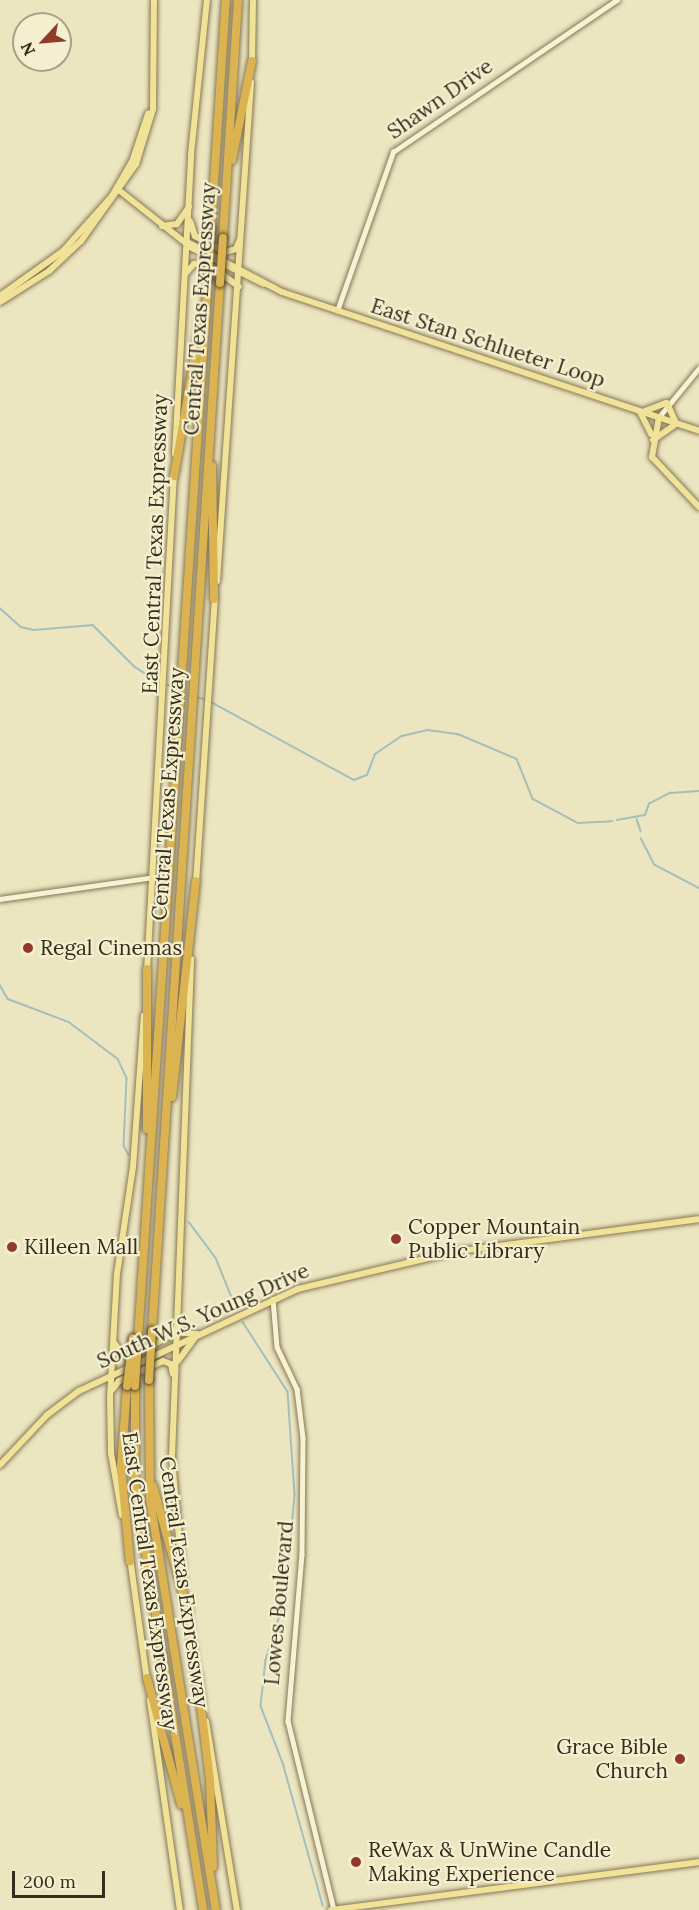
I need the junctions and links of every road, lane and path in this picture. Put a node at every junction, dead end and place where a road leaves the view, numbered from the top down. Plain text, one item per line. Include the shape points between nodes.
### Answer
1 (154, 0) edge
2 (207, 0) edge
3 (226, 0) edge
4 (238, 0) edge
5 (253, 0) edge
6 (617, 0) edge
7 (252, 61) junction
8 (227, 179) junction
9 (119, 190) junction
10 (190, 207) junction
11 (189, 218) junction
12 (162, 226) junction
13 (243, 232) junction
14 (81, 236) junction
15 (187, 242) junction
16 (242, 251) junction
17 (241, 272) junction
18 (184, 278) junction
19 (255, 279) junction
20 (239, 291) junction
21 (206, 294) junction
22 (0, 296) edge
23 (0, 302) edge
24 (338, 311) junction
25 (699, 368) edge
26 (667, 403) junction
27 (640, 411) junction
28 (659, 417) junction
29 (678, 424) junction
30 (699, 431) edge
31 (652, 441) junction
32 (209, 447) junction
33 (174, 476) junction
34 (699, 507) edge
35 (214, 599) junction
36 (154, 877) junction
37 (196, 881) junction
38 (0, 898) edge
39 (147, 969) junction
40 (164, 1149) junction
41 (149, 1170) junction
42 (699, 1219) edge
43 (273, 1299) junction
44 (178, 1325) junction
45 (198, 1334) junction
46 (114, 1341) junction
47 (177, 1344) junction
48 (176, 1367) junction
49 (112, 1373) junction
50 (96, 1382) junction
51 (131, 1386) junction
52 (175, 1386) junction
53 (111, 1394) junction
54 (146, 1440) junction
55 (0, 1465) edge
56 (130, 1562) junction
57 (188, 1611) junction
58 (197, 1673) junction
59 (147, 1678) junction
60 (190, 1835) junction
61 (699, 1862) edge
62 (213, 1889) junction
63 (216, 1907) edge
64 (236, 1907) edge
65 (180, 1910) edge
66 (203, 1910) edge
67 (332, 1910) edge

1 - 9 main road via 150,124
2 - 10 main road, East Central Texas Expressway
3 - 21 highway, Central Texas Expressway, bridge
4 - 8 highway, Central Texas Expressway
5 - 7 main road, East Central Texas Expressway
6 - 24 street, Shawn Drive via 393,152
7 - 8 highway
7 - 13 main road, East Central Texas Expressway
8 - 32 highway, Central Texas Expressway, bridge
9 - 12 main road, East Stan Schlueter Loop
9 - 14 main road
10 - 11 main road, East Central Texas Expressway
10 - 12 main road via 177,224
11 - 13 main road via 195,236 225,252 236,249
11 - 15 main road, East Central Texas Expressway
12 - 15 main road, East Stan Schlueter Loop
13 - 16 main road, East Central Texas Expressway
14 - 22 main road via 45,267
14 - 23 main road via 49,271
15 - 17 main road, East Stan Schlueter Loop
15 - 18 main road, East Central Texas Expressway
16 - 17 main road, East Central Texas Expressway
16 - 19 main road
17 - 19 main road, East Stan Schlueter Loop
17 - 20 main road, East Central Texas Expressway
18 - 20 main road via 190,266 206,262
18 - 33 main road, East Central Texas Expressway
19 - 20 main road
19 - 24 main road, East Stan Schlueter Loop
20 - 35 main road, East Central Texas Expressway
21 - 33 highway
21 - 41 highway, Central Texas Expressway
24 - 27 main road, East Stan Schlueter Loop
25 - 26 street
26 - 27 main road
26 - 28 street
26 - 29 main road
27 - 28 main road, East Stan Schlueter Loop
27 - 31 main road
28 - 29 main road, East Stan Schlueter Loop
28 - 31 main road
29 - 30 main road, East Stan Schlueter Loop
29 - 31 main road
31 - 34 main road via 656,465
32 - 35 highway
32 - 40 highway, Central Texas Expressway
33 - 36 main road, East Central Texas Expressway
35 - 37 main road, East Central Texas Expressway
36 - 38 street
36 - 39 main road, East Central Texas Expressway
37 - 40 highway
37 - 44 main road, East Central Texas Expressway via 183,1073
39 - 41 highway
39 - 46 main road, East Central Texas Expressway
40 - 54 highway, Central Texas Expressway, bridge
41 - 51 highway, Central Texas Expressway, bridge
42 - 43 main road, South W.S. Young Drive via 453,1252 327,1279
43 - 45 main road, South W.S. Young Drive
43 - 67 street, Lowes Boulevard via 278,1352 300,1402 304,1469 288,1721
44 - 45 main road via 184,1333
44 - 46 main road via 172,1335 132,1354 118,1351
44 - 47 main road, East Central Texas Expressway
45 - 47 main road, South W.S. Young Drive
45 - 48 main road
46 - 49 main road, East Central Texas Expressway
47 - 48 main road, East Central Texas Expressway
47 - 49 main road, South W.S. Young Drive
48 - 52 main road, East Central Texas Expressway
49 - 50 main road, South W.S. Young Drive
49 - 53 main road, East Central Texas Expressway
50 - 53 main road
50 - 55 main road, South W.S. Young Drive via 47,1415
51 - 56 highway via 121,1467
51 - 60 highway, Central Texas Expressway via 135,1484
52 - 53 main road via 171,1364 163,1361 118,1381
52 - 57 main road, East Central Texas Expressway via 172,1496
53 - 56 main road, East Central Texas Expressway via 111,1453
54 - 57 highway via 157,1506
54 - 62 highway, Central Texas Expressway via 150,1499
56 - 59 main road, East Central Texas Expressway
57 - 58 main road, East Central Texas Expressway
58 - 62 highway via 213,1814
58 - 64 main road, East Central Texas Expressway
59 - 60 highway
59 - 65 main road, East Central Texas Expressway
60 - 66 highway, Central Texas Expressway
61 - 67 main road
62 - 63 highway, Central Texas Expressway

